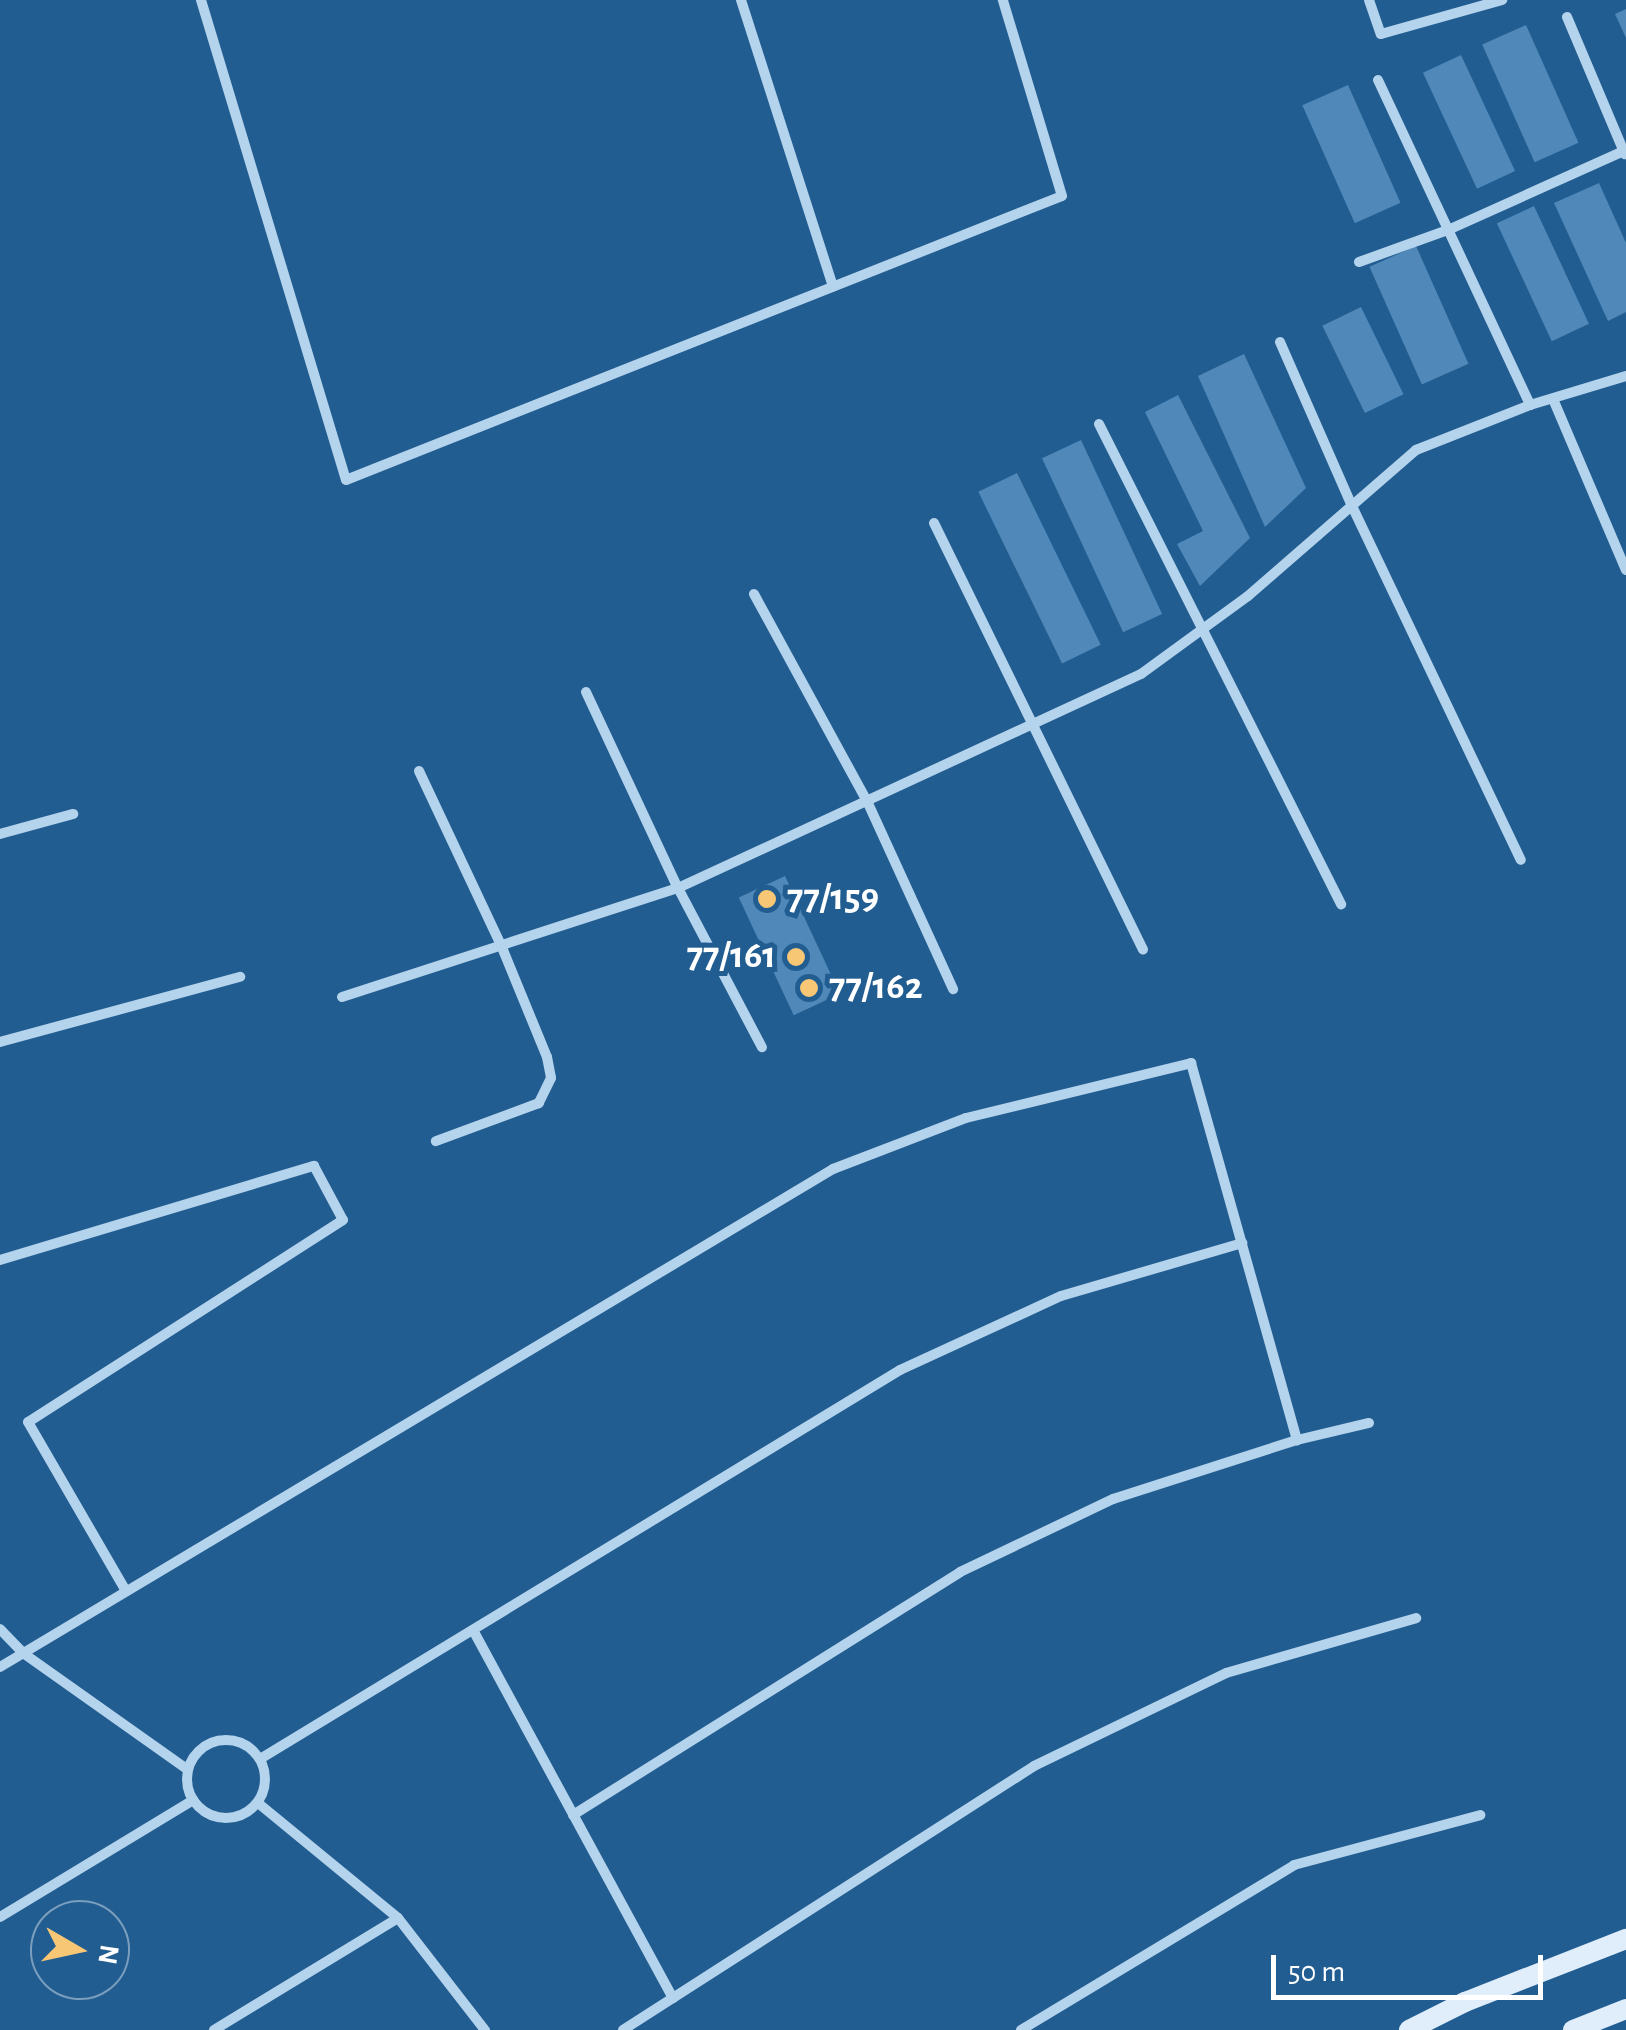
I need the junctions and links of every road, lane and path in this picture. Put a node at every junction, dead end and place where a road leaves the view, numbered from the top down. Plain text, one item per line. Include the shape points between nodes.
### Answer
1 (201, 0) edge
2 (741, 0) edge
3 (1003, 0) edge
4 (1369, 0) edge
5 (1502, 0) edge
6 (1567, 16) dead end
7 (1378, 80) dead end
8 (1625, 153) edge
9 (1448, 230) junction
10 (1358, 262) dead end
11 (834, 287) junction
12 (1280, 342) dead end
13 (1626, 376) edge
14 (1554, 398) junction
15 (1530, 405) junction
16 (1099, 424) dead end
17 (1352, 506) junction
18 (934, 523) dead end
19 (1626, 570) edge
20 (754, 594) dead end
21 (1204, 629) junction
22 (586, 692) dead end
23 (1034, 724) junction
24 (419, 771) dead end
25 (867, 801) junction
26 (72, 814) dead end
27 (0, 834) edge
28 (1521, 860) dead end
29 (678, 888) junction
30 (1341, 904) dead end
31 (501, 945) junction
32 (1143, 950) dead end
33 (240, 976) dead end
34 (953, 989) dead end
35 (342, 997) dead end
36 (0, 1042) edge
37 (762, 1047) dead end
38 (436, 1141) dead end
39 (1242, 1243) junction
40 (0, 1260) edge
41 (1369, 1423) dead end
42 (1297, 1440) junction
43 (126, 1591) junction
44 (1416, 1618) dead end
45 (0, 1629) edge
46 (473, 1630) junction
47 (23, 1653) junction
48 (0, 1667) edge
49 (260, 1759) junction
50 (188, 1770) junction
51 (193, 1800) junction
52 (258, 1803) junction
53 (573, 1815) junction
54 (1480, 1815) dead end
55 (0, 1917) edge
56 (398, 1918) junction
57 (1626, 1939) edge
58 (673, 1998) junction
59 (1626, 2009) edge
60 (214, 2030) edge
61 (485, 2030) edge
62 (623, 2030) edge
63 (1021, 2030) edge
64 (1409, 2030) edge
65 (1573, 2030) edge

1 - 11 street via 346,480
2 - 11 street
3 - 11 street via 1062,196
4 - 5 street via 1381,34
6 - 8 street
7 - 9 street
8 - 9 street
9 - 10 street
9 - 15 street
12 - 17 street
13 - 14 street
14 - 15 street
14 - 19 street
15 - 17 street via 1416,450
16 - 21 street
17 - 21 street
17 - 28 street
18 - 23 street
20 - 25 street
21 - 23 street via 1142,674
21 - 30 street
22 - 29 street
23 - 25 street
23 - 32 street
24 - 31 street
25 - 29 street
25 - 34 street
26 - 27 street
29 - 31 street
29 - 37 street
31 - 35 street
31 - 38 street via 548,1057 548,1090 519,1113
33 - 36 street
39 - 42 street
39 - 43 street via 1191,1064 966,1118 833,1169
39 - 46 street via 1061,1296 900,1370
40 - 43 street via 314,1166 343,1220 28,1422
41 - 42 street
42 - 53 street via 1113,1499 960,1572
43 - 47 street
44 - 58 street via 1226,1673 1034,1766
45 - 47 street
46 - 49 street
46 - 53 street
47 - 48 street
47 - 50 street
49 - 50 street via 236,1741 220,1740 195,1756
49 - 52 street via 264,1789
50 - 51 street
51 - 52 street via 203,1812 232,1818
51 - 55 street
52 - 56 street
53 - 58 street
54 - 63 street via 1294,1865
56 - 60 street
56 - 61 street
57 - 64 main road
58 - 62 street
59 - 65 main road

